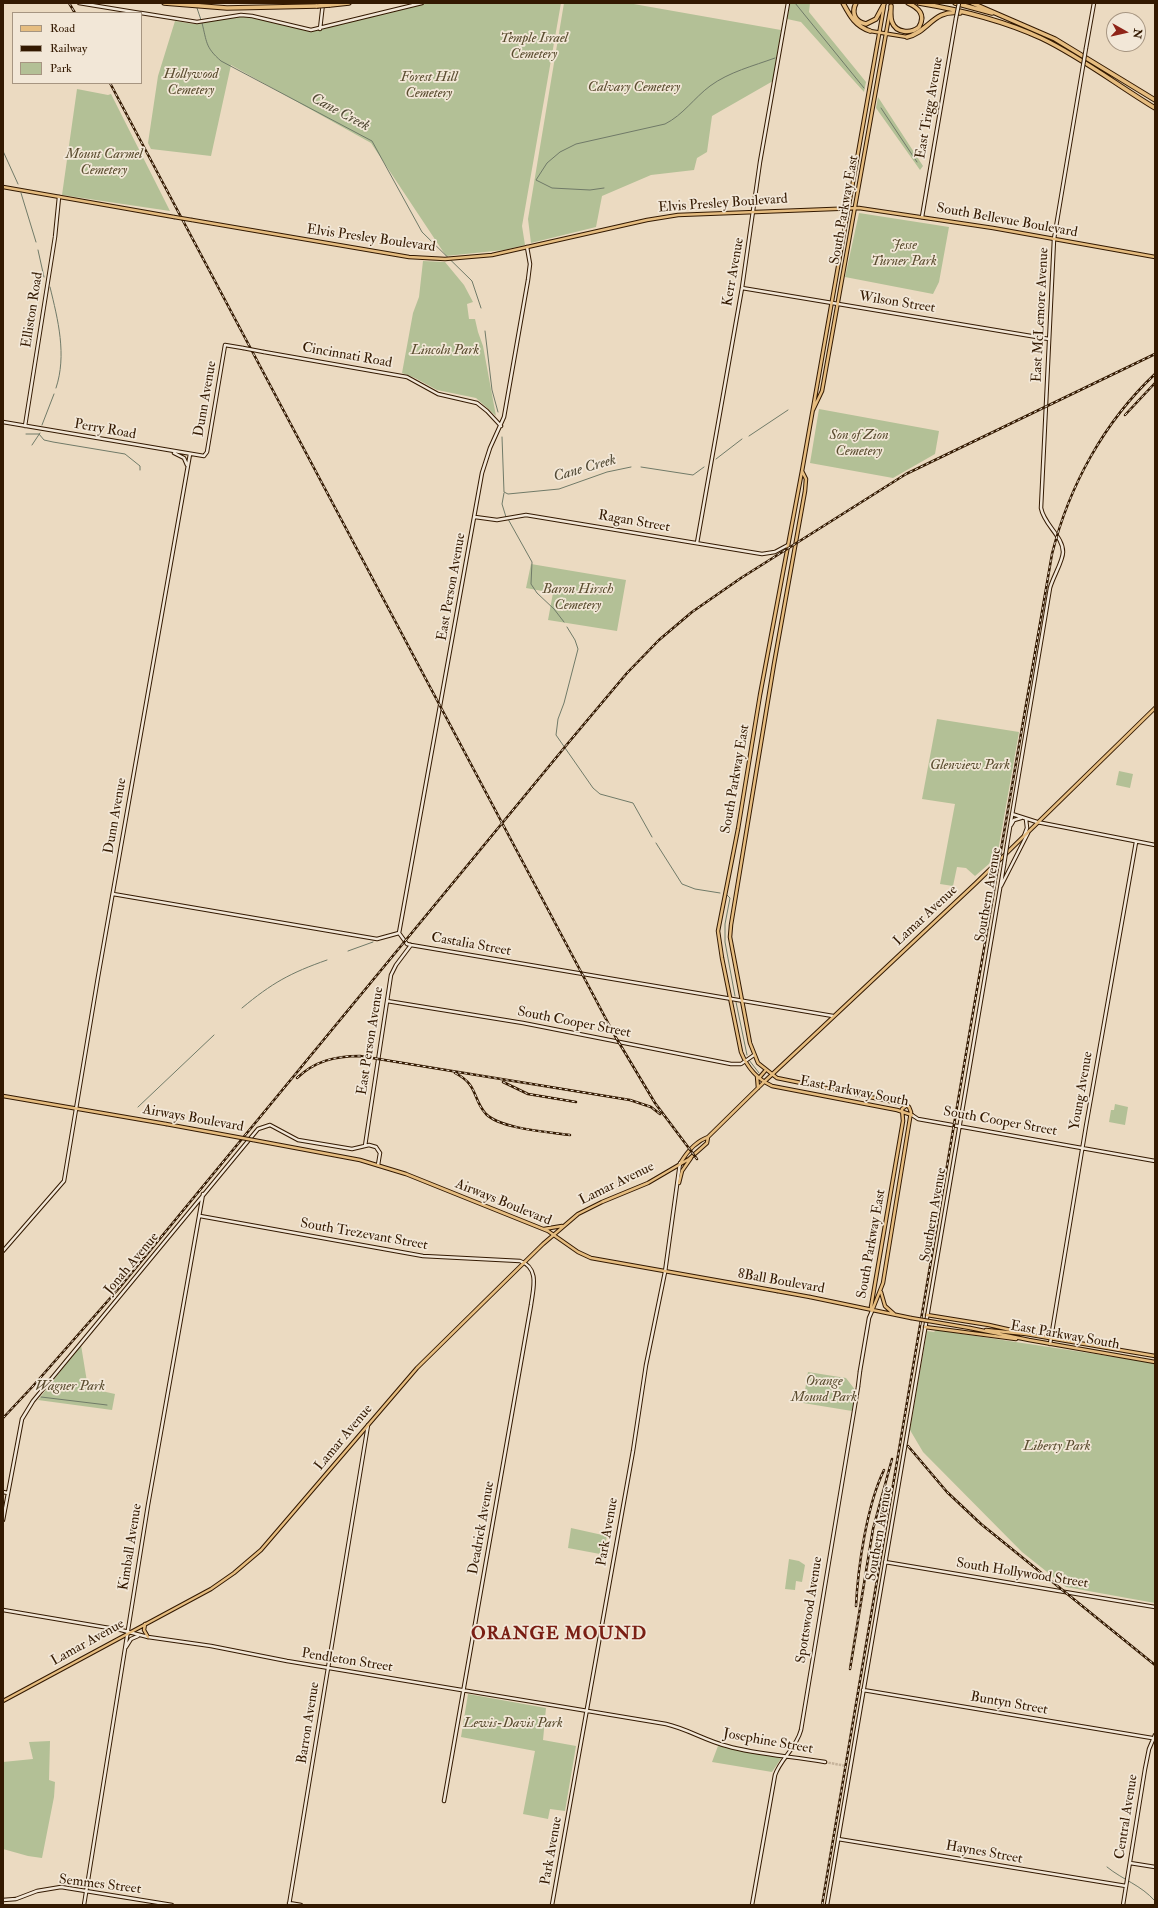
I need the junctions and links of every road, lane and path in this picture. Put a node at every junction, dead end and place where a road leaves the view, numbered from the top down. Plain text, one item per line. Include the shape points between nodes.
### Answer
1 (79, 3) edge
2 (164, 3) edge
3 (323, 3) edge
4 (350, 3) edge
5 (422, 3) edge
6 (788, 3) edge
7 (843, 3) edge
8 (856, 3) edge
9 (908, 3) edge
10 (919, 3) edge
11 (955, 3) edge
12 (959, 3) edge
13 (972, 3) edge
14 (1094, 3) edge
15 (884, 4) edge
16 (891, 4) edge
17 (134, 12) edge
18 (142, 13) edge
19 (970, 13) junction
20 (1004, 16) junction
21 (320, 29) junction
22 (870, 31) joint
23 (879, 33) junction
24 (885, 34) junction
25 (906, 37) joint
26 (1155, 100) edge
27 (1155, 108) edge
28 (3, 187) edge
29 (59, 197) junction
30 (849, 208) junction
31 (855, 208) junction
32 (754, 210) junction
33 (922, 217) junction
34 (1054, 239) junction
35 (527, 247) junction
36 (1155, 257) edge
37 (742, 288) junction
38 (832, 302) junction
39 (838, 303) junction
40 (1049, 339) junction
41 (225, 345) joint
42 (811, 418) junction
43 (3, 422) edge
44 (25, 426) junction
45 (500, 426) junction
46 (168, 451) junction
47 (190, 454) junction
48 (204, 456) joint
49 (188, 468) junction
50 (802, 471) junction
51 (475, 517) junction
52 (1053, 532) joint
53 (697, 543) junction
54 (788, 545) junction
55 (1155, 708) edge
56 (1012, 814) junction
57 (1022, 817) junction
58 (1026, 819) junction
59 (1037, 822) junction
60 (1010, 825) junction
61 (1029, 831) junction
62 (1024, 836) junction
63 (1136, 842) junction
64 (1155, 845) edge
65 (1000, 888) junction
66 (113, 894) junction
67 (400, 933) junction
68 (411, 945) junction
69 (730, 998) junction
70 (742, 1000) junction
71 (387, 1001) junction
72 (833, 1016) junction
73 (754, 1056) junction
74 (745, 1061) junction
75 (765, 1071) junction
76 (771, 1075) junction
77 (758, 1077) junction
78 (764, 1082) junction
79 (758, 1088) junction
80 (3, 1096) edge
81 (907, 1105) junction
82 (76, 1109) junction
83 (903, 1112) junction
84 (912, 1115) junction
85 (959, 1125) junction
86 (263, 1126) joint
87 (708, 1137) junction
88 (365, 1146) junction
89 (1083, 1147) junction
90 (692, 1156) junction
91 (1155, 1161) edge
92 (680, 1162) junction
93 (378, 1165) junction
94 (678, 1183) junction
95 (203, 1194) junction
96 (200, 1216) junction
97 (563, 1226) junction
98 (544, 1230) junction
99 (884, 1231) junction
100 (892, 1232) junction
101 (554, 1235) junction
102 (549, 1239) junction
103 (3, 1251) edge
104 (525, 1262) junction
105 (665, 1272) junction
106 (881, 1291) junction
107 (872, 1311) junction
108 (927, 1315) junction
109 (896, 1316) junction
110 (925, 1327) junction
111 (971, 1328) junction
112 (1026, 1334) junction
113 (1050, 1338) junction
114 (1029, 1340) junction
115 (1050, 1344) junction
116 (1155, 1356) edge
117 (1155, 1362) edge
118 (368, 1425) junction
119 (3, 1492) edge
120 (8, 1493) junction
121 (3, 1520) edge
122 (885, 1562) junction
123 (1155, 1607) edge
124 (3, 1610) edge
125 (145, 1624) junction
126 (127, 1632) junction
127 (142, 1635) junction
128 (148, 1636) junction
129 (124, 1649) junction
130 (328, 1668) junction
131 (464, 1690) junction
132 (863, 1690) junction
133 (3, 1700) edge
134 (586, 1712) junction
135 (688, 1730) joint
136 (1155, 1735) edge
137 (1152, 1738) junction
138 (786, 1756) junction
139 (825, 1762) tunnel mouth
140 (846, 1766) tunnel mouth
141 (850, 1766) junction
142 (444, 1801) dead end
143 (838, 1839) junction
144 (1130, 1864) junction
145 (1155, 1867) edge
146 (1126, 1886) junction
147 (86, 1891) junction
148 (3, 1900) edge
149 (289, 1904) edge
150 (84, 1905) edge
151 (172, 1905) edge
152 (301, 1905) edge
153 (552, 1905) edge
154 (752, 1905) edge
155 (827, 1905) edge
156 (1123, 1905) edge

1 - 17 main road
2 - 4 highway, bridge via 268,8
3 - 21 main road
5 - 21 main road
6 - 32 main road, Kerr Avenue
7 - 22 highway via 854,22
8 - 15 highway via 853,10 855,17 866,24 876,20
9 - 16 highway via 917,8 922,17 919,27 910,32 899,30 893,24
10 - 19 highway
11 - 20 highway
12 - 33 main road, East Trigg Avenue, bridge
13 - 20 highway
14 - 34 main road, East McLemore Avenue, bridge
15 - 23 main road, South Parkway East
16 - 24 main road, South Parkway East
18 - 21 main road via 197,22 240,15 252,16 311,30
19 - 25 highway via 945,13 919,33
19 - 27 highway via 1009,25 1053,44
20 - 26 highway via 1039,30 1073,48
22 - 23 main road
23 - 24 main road
23 - 30 main road, South Parkway East
24 - 25 main road
24 - 31 main road, South Parkway East
28 - 29 main road, Elvis Presley Boulevard
29 - 35 main road, Elvis Presley Boulevard, bridge via 410,257 454,259 492,255
29 - 44 main road, Elliston Road
30 - 31 main road, Elvis Presley Boulevard
30 - 32 main road, Elvis Presley Boulevard
30 - 38 main road, South Parkway East
31 - 33 main road, South Bellevue Boulevard
31 - 39 main road, South Parkway East
32 - 35 main road, Elvis Presley Boulevard via 678,215 647,220
32 - 37 main road, Kerr Avenue
33 - 34 main road, South Bellevue Boulevard
34 - 36 main road, South Bellevue Boulevard
34 - 40 main road, East McLemore Avenue
35 - 45 main road, East Person Avenue via 530,264 528,280
37 - 38 main road, Wilson Street
37 - 53 main road, Kerr Avenue
38 - 39 main road, Wilson Street
38 - 42 main road, South Parkway East
39 - 40 main road, Wilson Street
39 - 42 main road, South Parkway East via 821,394
40 - 52 main road, East McLemore Avenue via 1041,508 1044,520
41 - 45 main road, Cincinnati Road, bridge via 407,377 438,394 477,403
41 - 48 main road, Dunn Avenue via 207,452
42 - 50 main road, South Parkway East
43 - 44 main road, Perry Road
44 - 46 main road, Perry Road
45 - 51 main road, East Person Avenue via 484,467
46 - 47 main road, Perry Road
46 - 49 main road via 181,455
47 - 48 main road, Perry Road
47 - 49 main road, Dunn Avenue
49 - 66 main road, Dunn Avenue
50 - 54 main road, South Parkway East
50 - 70 main road, South Parkway East via 806,479 805,491 731,925 730,937
51 - 53 main road, Ragan Street via 488,520 526,515
51 - 67 main road, East Person Avenue
52 - 56 main road, Southern Avenue via 1060,540 1063,552 1050,588
53 - 54 main road, Ragan Street via 762,554 776,552
54 - 69 main road, South Parkway East via 718,931
55 - 59 main road, Lamar Avenue
56 - 57 main road
56 - 60 main road, Southern Avenue
57 - 58 main road
57 - 60 main road
58 - 59 main road
58 - 62 main road via 1027,828
59 - 61 main road, Lamar Avenue
59 - 63 main road
60 - 65 main road, Southern Avenue, bridge
61 - 62 main road, Lamar Avenue
61 - 65 main road
62 - 72 main road, Lamar Avenue
63 - 64 main road
63 - 89 main road, Young Avenue
65 - 85 main road, Southern Avenue
66 - 67 main road via 377,939
66 - 82 main road, Dunn Avenue
67 - 68 main road, Castalia Street via 407,944
68 - 69 main road, Castalia Street
68 - 71 main road, East Person Avenue via 396,964
69 - 70 main road, Castalia Street
69 - 74 main road, South Parkway East
70 - 72 main road, Castalia Street
70 - 73 main road, South Parkway East
71 - 74 main road, South Cooper Street via 523,1023 732,1064 741,1064
71 - 88 main road, East Person Avenue
72 - 76 main road, Lamar Avenue
73 - 74 main road, South Cooper Street
73 - 75 main road, South Parkway East
74 - 77 main road, South Parkway East
75 - 76 main road, South Parkway East
75 - 77 main road
76 - 78 main road, Lamar Avenue
76 - 81 main road, East Parkway South via 787,1081
77 - 78 main road, South Parkway East
77 - 79 main road
78 - 79 main road, Lamar Avenue
78 - 83 main road, East Parkway South via 772,1086
79 - 87 main road, Lamar Avenue
80 - 82 main road, Airways Boulevard
81 - 83 main road, South Parkway East via 903,1107
81 - 84 main road, East Parkway South
82 - 93 main road, Airways Boulevard, bridge via 316,1150
82 - 103 main road, Dunn Avenue via 64,1181
83 - 84 main road, East Parkway South
83 - 99 main road, South Parkway East
84 - 85 main road, South Cooper Street
84 - 100 main road, South Parkway East
85 - 89 main road, South Cooper Street
85 - 108 main road, Southern Avenue
86 - 88 main road, Airways Boulevard via 276,1127 298,1140 352,1149
86 - 95 main road, Jonah Avenue
87 - 90 main road, Lamar Avenue via 707,1143
87 - 92 main road, Lamar Avenue
88 - 93 main road via 374,1146 378,1149
89 - 91 main road, South Cooper Street
89 - 113 main road, Young Avenue
90 - 92 main road, Lamar Avenue
90 - 94 main road
92 - 94 main road, Park Avenue
92 - 97 main road, Lamar Avenue via 648,1182 578,1214
93 - 98 main road, Airways Boulevard
94 - 105 main road, Park Avenue
95 - 96 main road, Kimball Avenue
95 - 120 main road, Jonah Avenue via 33,1401 22,1419
96 - 104 main road, South Trezevant Street via 423,1256
96 - 126 main road, Kimball Avenue
97 - 98 main road
97 - 101 main road, Lamar Avenue
98 - 101 main road, Airways Boulevard
98 - 102 main road
99 - 100 main road
99 - 107 main road, South Parkway East
100 - 106 main road, South Parkway East
101 - 102 main road, Lamar Avenue
101 - 105 main road via 591,1258
102 - 104 main road, Lamar Avenue
104 - 118 main road, Lamar Avenue via 422,1363
104 - 131 main road, Deadrick Avenue via 533,1272 534,1282
105 - 107 main road, 8Ball Boulevard, bridge via 810,1297
105 - 134 main road, Park Avenue via 646,1365
106 - 107 main road, South Parkway East
106 - 109 main road via 885,1306
107 - 109 main road, East Parkway South
107 - 138 main road, Spottswood Avenue, bridge via 801,1730 797,1743
108 - 110 main road, Southern Avenue
108 - 112 main road
109 - 111 main road, East Parkway South, bridge
110 - 114 main road
110 - 122 main road, Southern Avenue
111 - 112 main road, East Parkway South
111 - 114 main road, East Parkway South
112 - 113 main road, East Parkway South
113 - 115 main road, Young Avenue
113 - 116 main road, East Parkway South
114 - 115 main road, East Parkway South
115 - 117 main road, East Parkway South
118 - 125 main road, Lamar Avenue via 250,1560 211,1589
118 - 130 main road, Barron Avenue
119 - 120 main road
120 - 121 main road
122 - 123 main road, South Hollywood Street
122 - 132 main road, Southern Avenue
124 - 126 main road, Pendleton Street
125 - 126 main road, Lamar Avenue
125 - 128 main road via 144,1630
126 - 127 main road, Pendleton Street
126 - 129 main road, Kimball Avenue
126 - 133 main road, Lamar Avenue
127 - 128 main road, Pendleton Street
127 - 129 main road via 133,1637
128 - 130 main road, Pendleton Street
129 - 147 main road, Kimball Avenue
130 - 131 main road, Pendleton Street
130 - 149 main road, Barron Avenue
131 - 134 main road, Pendleton Street
131 - 142 main road, Deadrick Avenue
132 - 137 main road, Buntyn Street
132 - 141 main road, Southern Avenue
134 - 135 main road, Pendleton Street via 666,1724
134 - 153 main road, Park Avenue
135 - 138 main road, Josephine Street via 716,1744
136 - 137 main road
137 - 144 main road, Central Avenue
138 - 139 main road, Josephine Street
138 - 154 main road, Spottswood Avenue via 774,1775
140 - 141 main road
141 - 143 main road, Southern Avenue
143 - 146 main road, Haynes Street
143 - 155 main road, Southern Avenue
144 - 145 main road
144 - 146 main road, Central Avenue
146 - 156 main road, Central Avenue
147 - 148 main road, Semmes Street via 61,1887
147 - 150 main road, Kimball Avenue
147 - 151 main road, Semmes Street
149 - 152 main road

